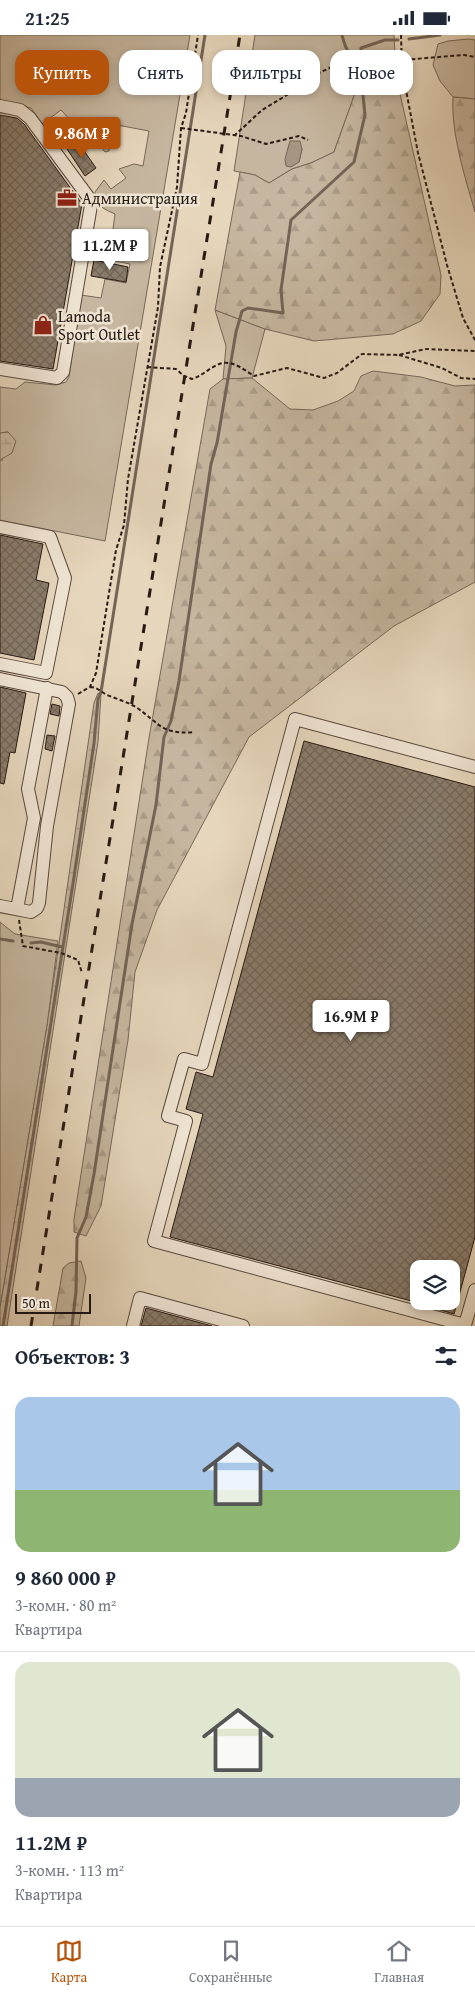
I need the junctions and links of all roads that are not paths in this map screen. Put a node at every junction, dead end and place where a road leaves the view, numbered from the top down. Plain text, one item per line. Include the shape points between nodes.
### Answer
1 (0, 106) edge
2 (0, 369) edge
3 (0, 527) edge
4 (0, 664) edge
5 (0, 679) edge
6 (47, 688) junction
7 (475, 767) edge
8 (0, 906) edge
9 (17, 909) junction
10 (475, 1290) edge
11 (132, 1326) edge
12 (243, 1326) edge

1 - 2 lane via 20,110 30,118 91,205 63,372 57,378
3 - 4 lane via 50,537 65,578 46,673
5 - 6 lane
6 - 9 lane via 28,789 34,818
6 - 9 lane via 62,692 69,704 47,826 39,903 32,912
7 - 10 lane via 295,719 202,1063 184,1059 168,1116 186,1121 154,1241 465,1325
8 - 9 lane
11 - 12 lane via 140,1298

